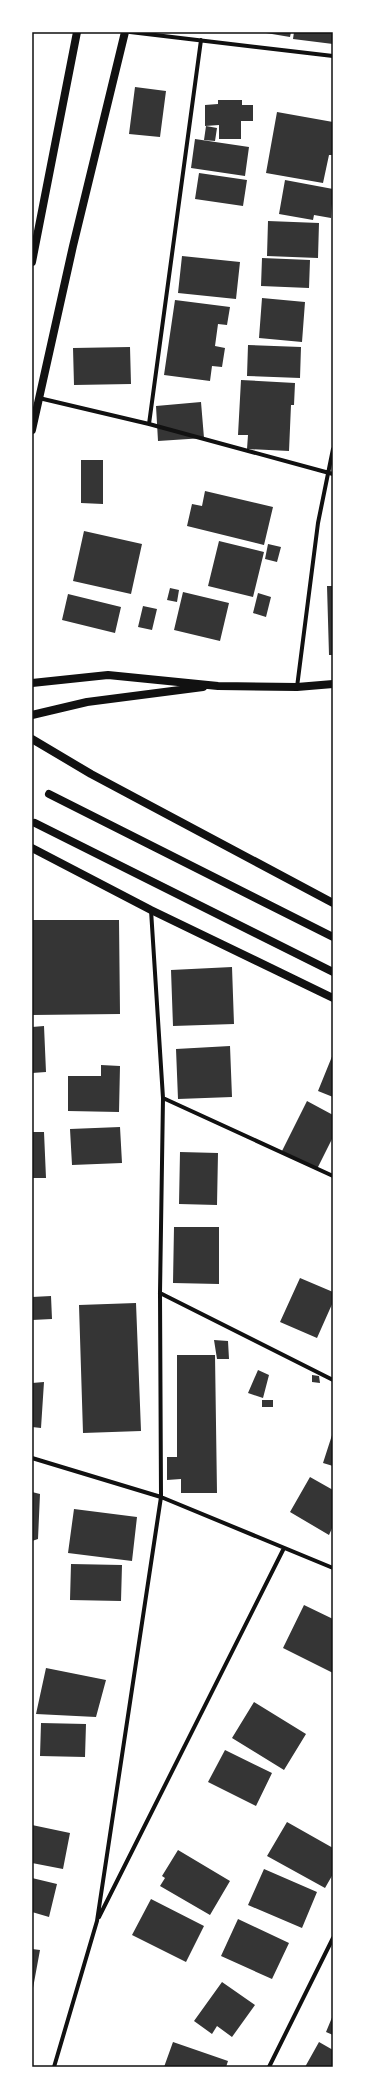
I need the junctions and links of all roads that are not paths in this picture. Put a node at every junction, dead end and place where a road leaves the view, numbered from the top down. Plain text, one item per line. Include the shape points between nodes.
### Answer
1 (77, 32) edge
2 (125, 32) edge
3 (130, 32) edge
4 (201, 40) junction
5 (333, 56) edge
6 (32, 262) edge
7 (39, 398) junction
8 (149, 424) junction
9 (32, 430) edge
10 (333, 449) edge
11 (328, 474) junction
12 (333, 474) edge
13 (32, 683) edge
14 (333, 684) edge
15 (218, 686) junction
16 (297, 687) junction
17 (32, 715) edge
18 (32, 739) edge
19 (49, 794) dead end
20 (35, 823) dead end
21 (32, 848) edge
22 (333, 903) edge
23 (151, 910) junction
24 (333, 937) edge
25 (333, 972) edge
26 (333, 998) edge
27 (163, 1098) junction
28 (333, 1176) edge
29 (160, 1293) junction
30 (333, 1380) edge
31 (32, 1458) edge
32 (161, 1497) junction
33 (284, 1548) junction
34 (333, 1568) edge
35 (97, 1921) junction
36 (333, 1938) edge
37 (54, 2067) edge
38 (269, 2067) edge

1 - 6 main road
2 - 7 main road
3 - 4 street
4 - 5 street
4 - 8 street
7 - 8 street
7 - 9 main road
8 - 11 street
10 - 11 street
11 - 12 street
11 - 16 street via 318,523
13 - 15 main road via 108,675
14 - 16 main road
15 - 16 main road
15 - 17 main road via 87,702
18 - 22 main road via 91,774
19 - 24 main road
20 - 25 main road
21 - 23 main road
23 - 26 main road
23 - 27 street
27 - 28 street
27 - 29 street
29 - 30 street
29 - 32 street
31 - 32 street
32 - 33 street
32 - 35 street
33 - 34 street
33 - 35 street
35 - 37 street
36 - 38 street

